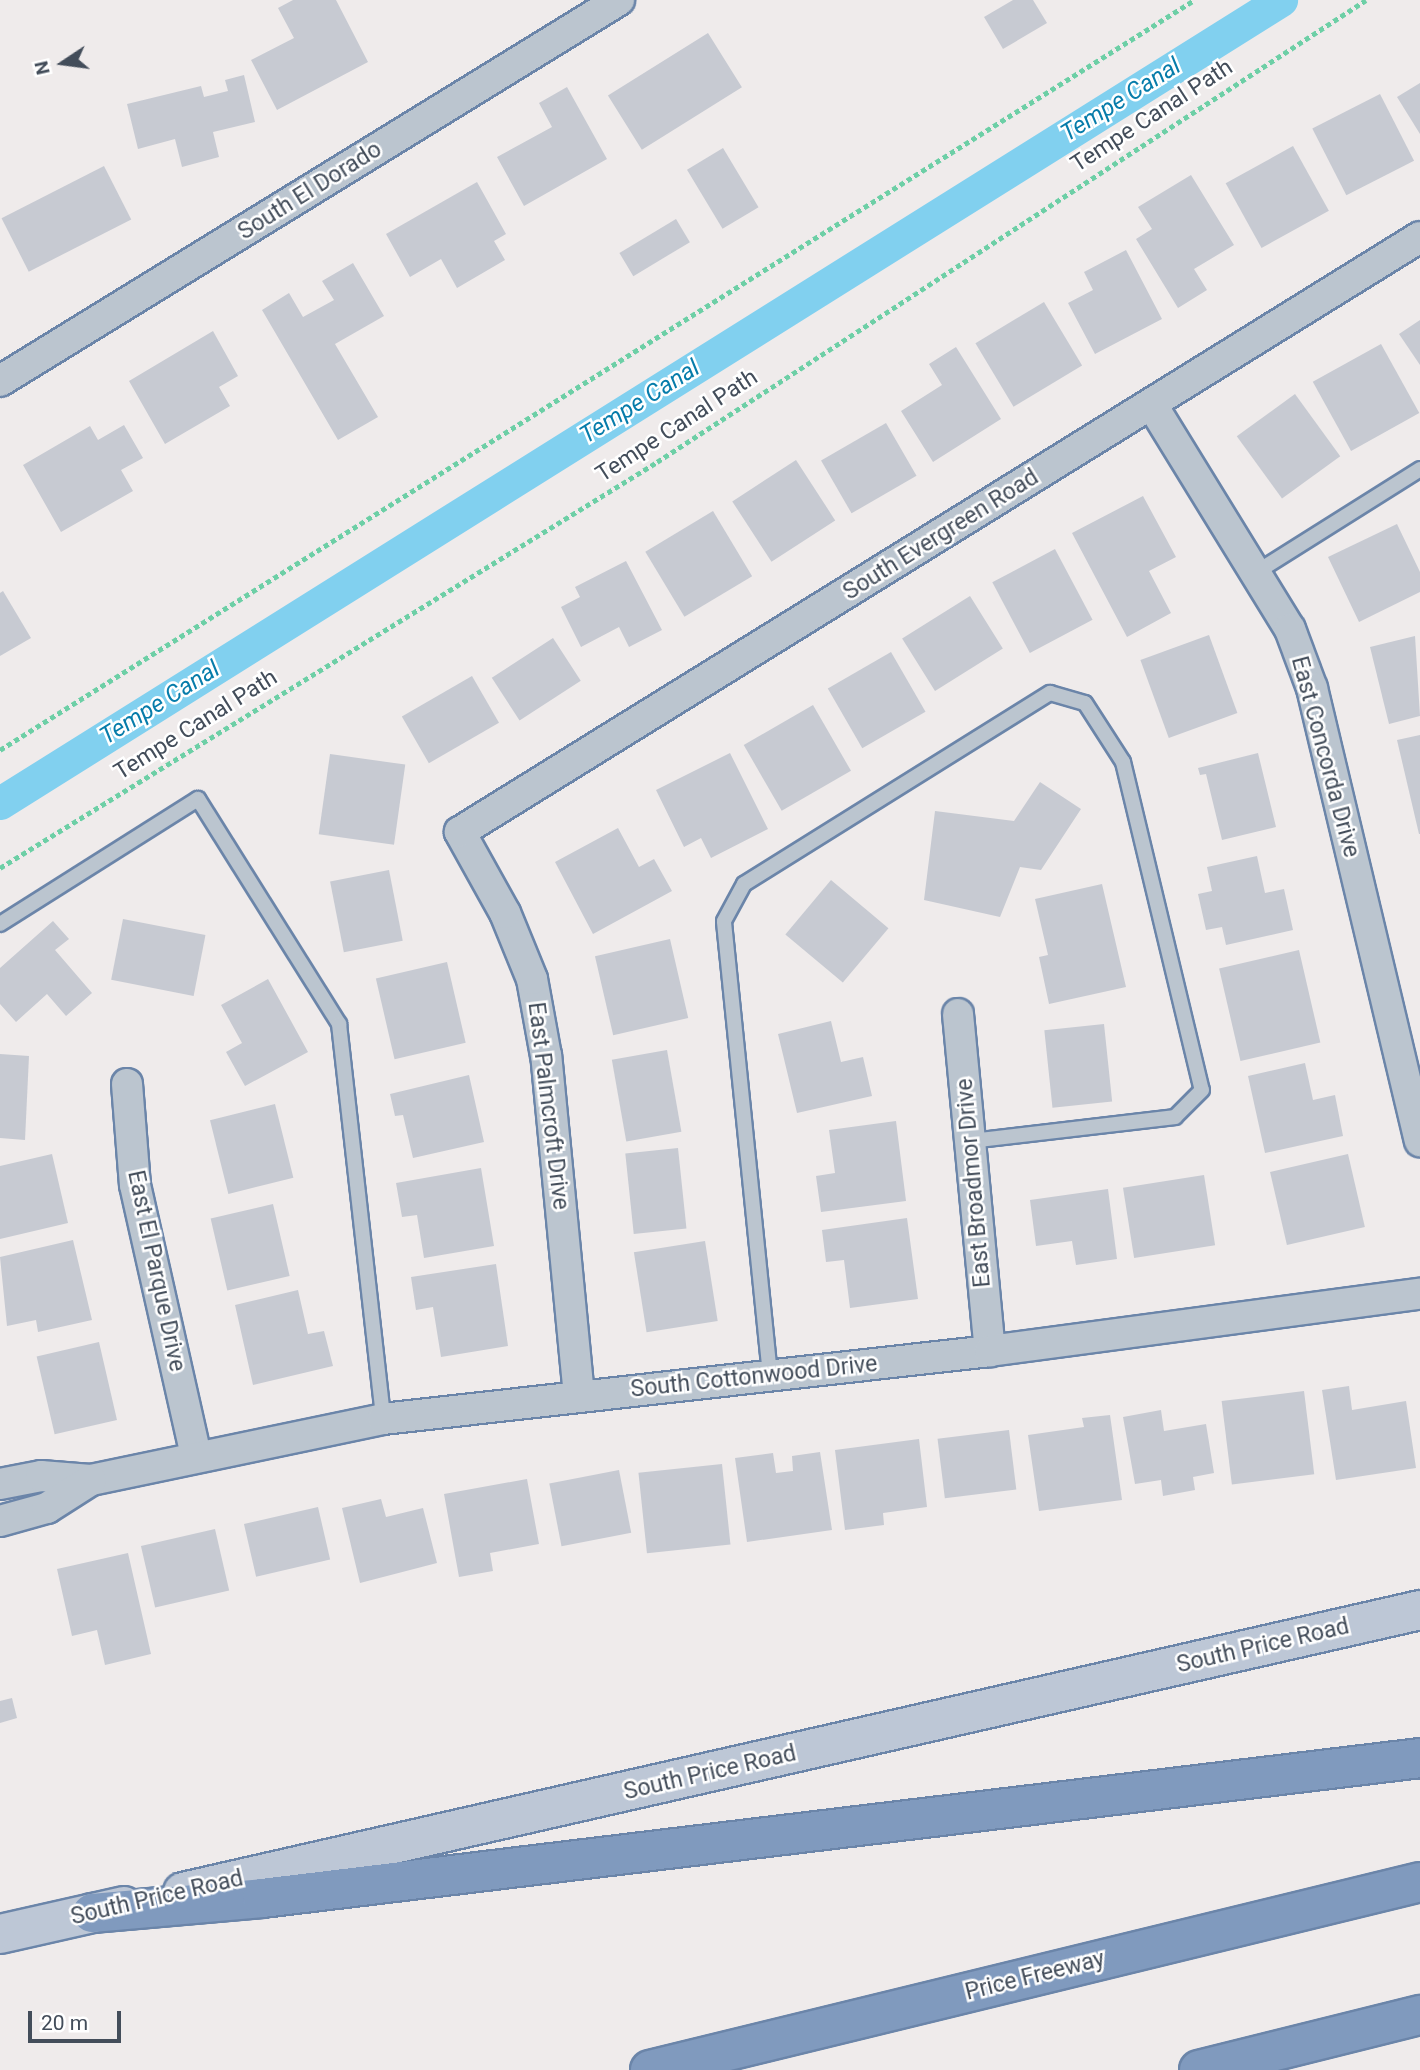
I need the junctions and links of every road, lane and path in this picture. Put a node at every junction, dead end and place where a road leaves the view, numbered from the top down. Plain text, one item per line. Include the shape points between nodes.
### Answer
1 (620, 0) edge
2 (1194, 0) edge
3 (1366, 0) edge
4 (1420, 237) edge
5 (0, 381) edge
6 (1152, 405) junction
7 (1420, 469) edge
8 (1252, 575) junction
9 (0, 750) edge
10 (460, 832) joint
11 (0, 869) edge
12 (0, 924) edge
13 (958, 1014) dead end
14 (127, 1084) dead end
15 (970, 1141) junction
16 (1420, 1141) edge
17 (1420, 1294) edge
18 (990, 1351) junction
19 (770, 1375) junction
20 (579, 1396) junction
21 (383, 1419) junction
22 (196, 1456) junction
23 (91, 1480) junction
24 (0, 1484) edge
25 (0, 1521) edge
26 (1420, 1610) edge
27 (1420, 1758) edge
28 (1420, 1882) edge
29 (92, 1913) junction
30 (0, 1934) edge
31 (1420, 2015) edge
32 (650, 2070) edge
33 (1199, 2070) edge

1 - 5 street, South El Dorado
2 - 9 path
3 - 11 path, Tempe Canal Path via 657,462
4 - 6 street, South Evergreen Road
6 - 8 street, East Concorda Drive
6 - 10 street, South Evergreen Road
7 - 8 lane
8 - 16 street, East Concorda Drive via 1290,629 1312,688
10 - 20 street, East Palmcroft Drive via 505,913 532,979 546,1056
12 - 21 lane via 198,799 339,1024
13 - 15 street, East Broadmor Drive
14 - 22 street, East El Parque Drive via 135,1185
15 - 18 street, East Broadmor Drive
15 - 19 lane via 1174,1116 1202,1090 1123,762 1085,703 1050,693 744,884 724,921
17 - 18 street, South Cottonwood Drive
18 - 19 street, South Cottonwood Drive
19 - 20 street, South Cottonwood Drive
20 - 21 street, South Cottonwood Drive
21 - 22 street, South Cottonwood Drive
22 - 23 street, South Cottonwood Drive
23 - 24 street, South Cottonwood Drive via 41,1476
23 - 25 street, South Cottonwood Drive via 47,1508
26 - 29 main road, South Price Road
27 - 29 highway via 262,1898
28 - 32 highway, Price Freeway
29 - 30 main road, South Price Road
31 - 33 highway

